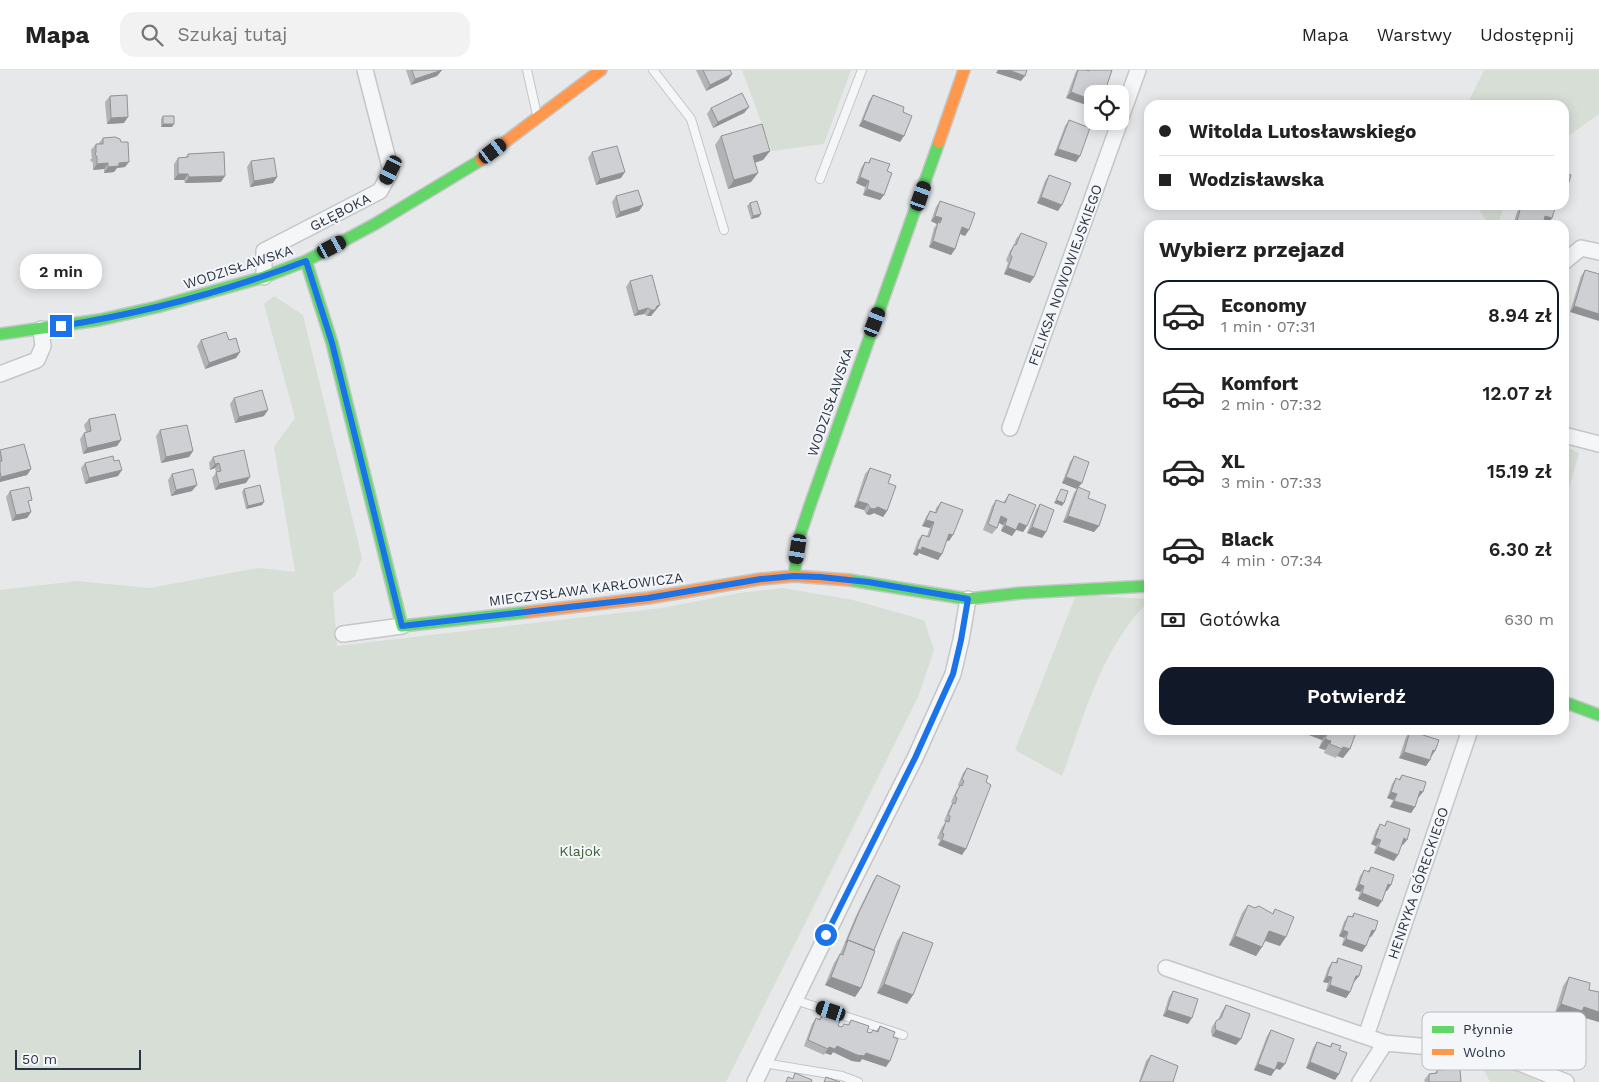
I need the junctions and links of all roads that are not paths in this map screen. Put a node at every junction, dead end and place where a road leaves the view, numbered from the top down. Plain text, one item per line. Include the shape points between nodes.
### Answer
1 (365, 70) edge
2 (528, 70) edge
3 (600, 70) edge
4 (653, 70) edge
5 (862, 70) edge
6 (964, 70) edge
7 (1138, 70) edge
8 (1129, 96) edge
9 (537, 117) junction
10 (1117, 130) edge
11 (820, 180) dead end
12 (724, 230) dead end
13 (1599, 252) edge
14 (1569, 258) edge
15 (306, 261) junction
16 (264, 277) junction
17 (42, 329) junction
18 (0, 334) edge
19 (0, 374) edge
20 (1010, 428) dead end
21 (1569, 436) edge
22 (1599, 444) edge
23 (794, 576) junction
24 (1144, 586) edge
25 (968, 599) junction
26 (402, 626) junction
27 (343, 634) dead end
28 (1569, 704) edge
29 (1599, 715) edge
30 (1468, 735) edge
31 (1166, 968) dead end
32 (795, 1000) junction
33 (903, 1035) dead end
34 (1366, 1036) junction
35 (1385, 1043) junction
36 (1422, 1046) edge
37 (764, 1063) junction
38 (1536, 1070) edge
39 (755, 1082) edge
40 (858, 1082) edge
41 (1360, 1082) edge
42 (1566, 1082) edge

1 - 16 street, GŁĘBOKA via 391,170 380,191 264,251
2 - 9 lane
3 - 9 street, WODZISŁAWSKA
4 - 12 lane via 691,119
5 - 11 lane
6 - 23 street, WODZISŁAWSKA via 809,508 800,535
7 - 8 street, FELIKSA NOWOWIEJSKIEGO
9 - 15 street, WODZISŁAWSKA via 478,162
10 - 20 street, FELIKSA NOWOWIEJSKIEGO
13 - 14 street via 1581,248
15 - 16 street, WODZISŁAWSKA
15 - 26 street via 332,343
16 - 17 street, WODZISŁAWSKA via 157,308
17 - 18 street, WODZISŁAWSKA
17 - 19 street via 43,346 37,360
21 - 22 street
23 - 25 street, MIECZYSŁAWA KARŁOWICZA via 868,582
23 - 26 street, MIECZYSŁAWA KARŁOWICZA via 648,598
24 - 25 street, MIECZYSŁAWA KARŁOWICZA
25 - 32 street via 953,674
26 - 27 street
28 - 29 street
30 - 34 street, HENRYKA GÓRECKIEGO
31 - 34 street
32 - 33 lane
32 - 37 street
34 - 35 street
35 - 36 street
35 - 41 street
37 - 39 street
37 - 40 lane via 842,1076
38 - 42 street

